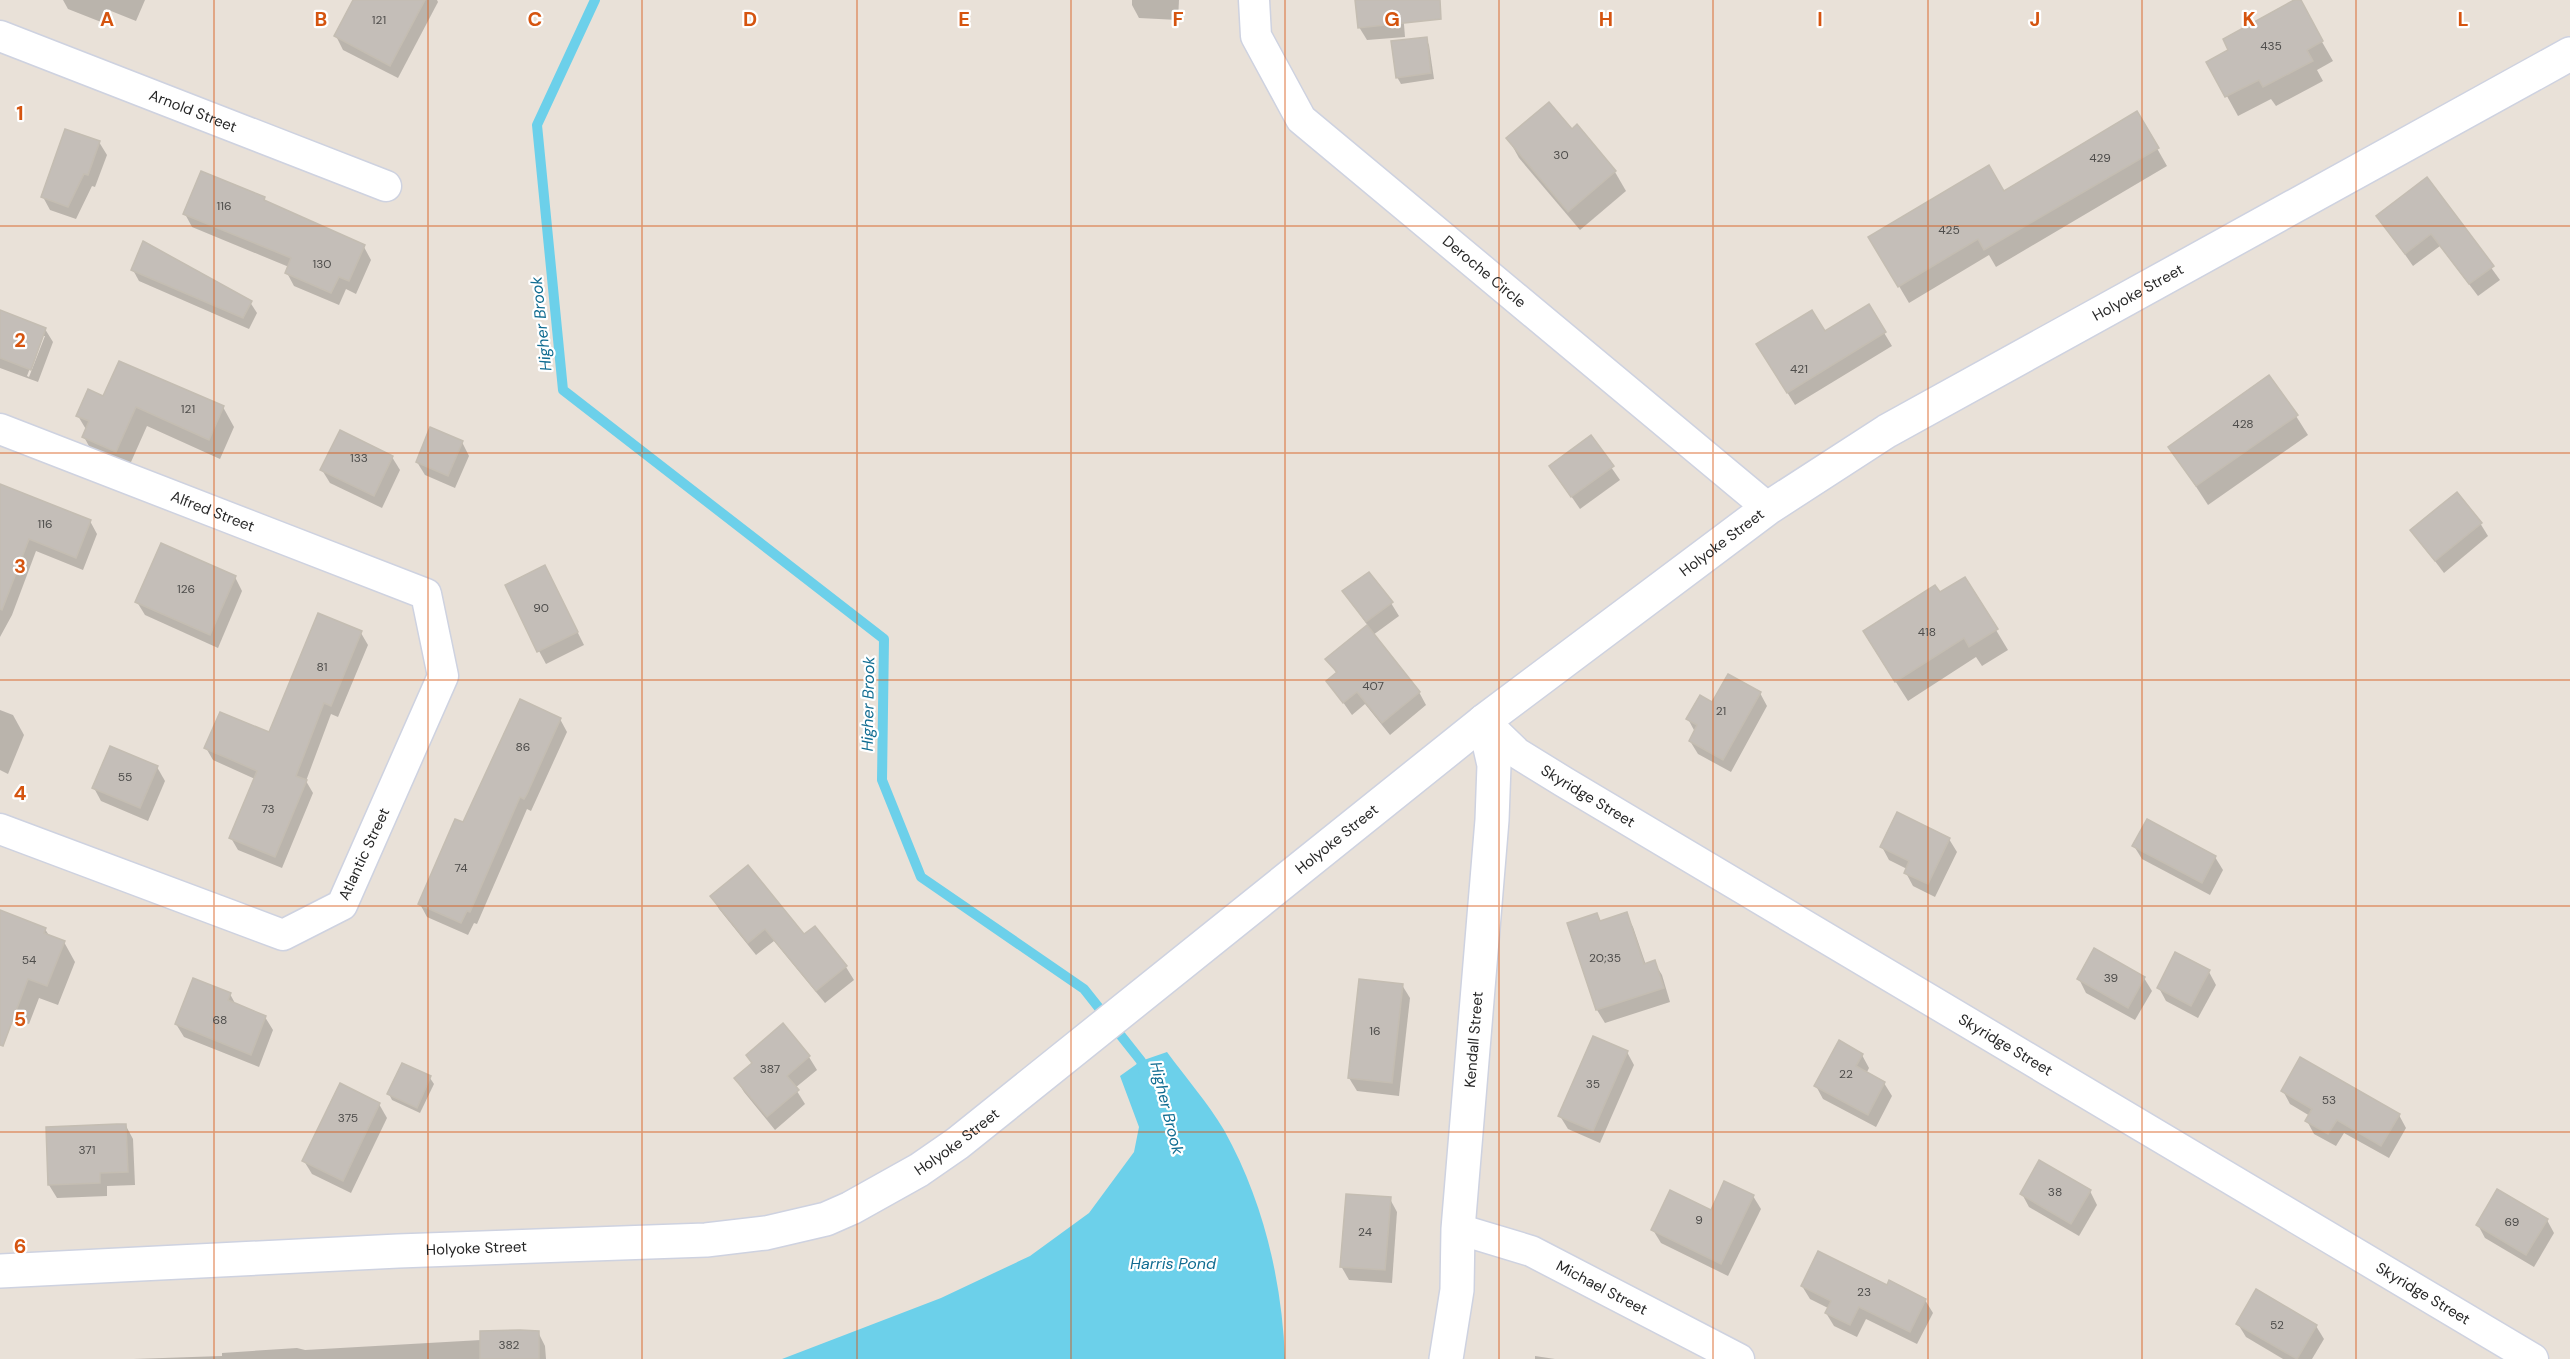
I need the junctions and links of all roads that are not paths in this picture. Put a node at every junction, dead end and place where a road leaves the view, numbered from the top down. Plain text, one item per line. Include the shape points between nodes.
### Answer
1 (1254, 0) edge
2 (0, 36) edge
3 (2570, 54) edge
4 (386, 186) dead end
5 (0, 429) edge
6 (1768, 508) junction
7 (426, 594) joint
8 (1484, 721) junction
9 (0, 829) edge
10 (1458, 1229) junction
11 (0, 1271) edge
12 (1446, 1359) edge
13 (1740, 1359) edge
14 (2533, 1359) edge

1 - 6 street, Deroche Circle via 1257,36 1301,119
2 - 4 street, Arnold Street
3 - 6 main road, Holyoke Street via 1887,431
5 - 7 street, Alfred Street
6 - 8 main road, Holyoke Street
7 - 9 street, Atlantic Street via 443,676 342,905 283,935
8 - 10 main road, Kendall Street via 1494,765 1492,820
8 - 11 main road, Holyoke Street via 958,1143 851,1208 796,1227 706,1240
8 - 14 street, Skyridge Street via 1517,753 1564,782
10 - 12 main road, Kendall Street via 1457,1290
10 - 13 street, Michael Street via 1531,1251

